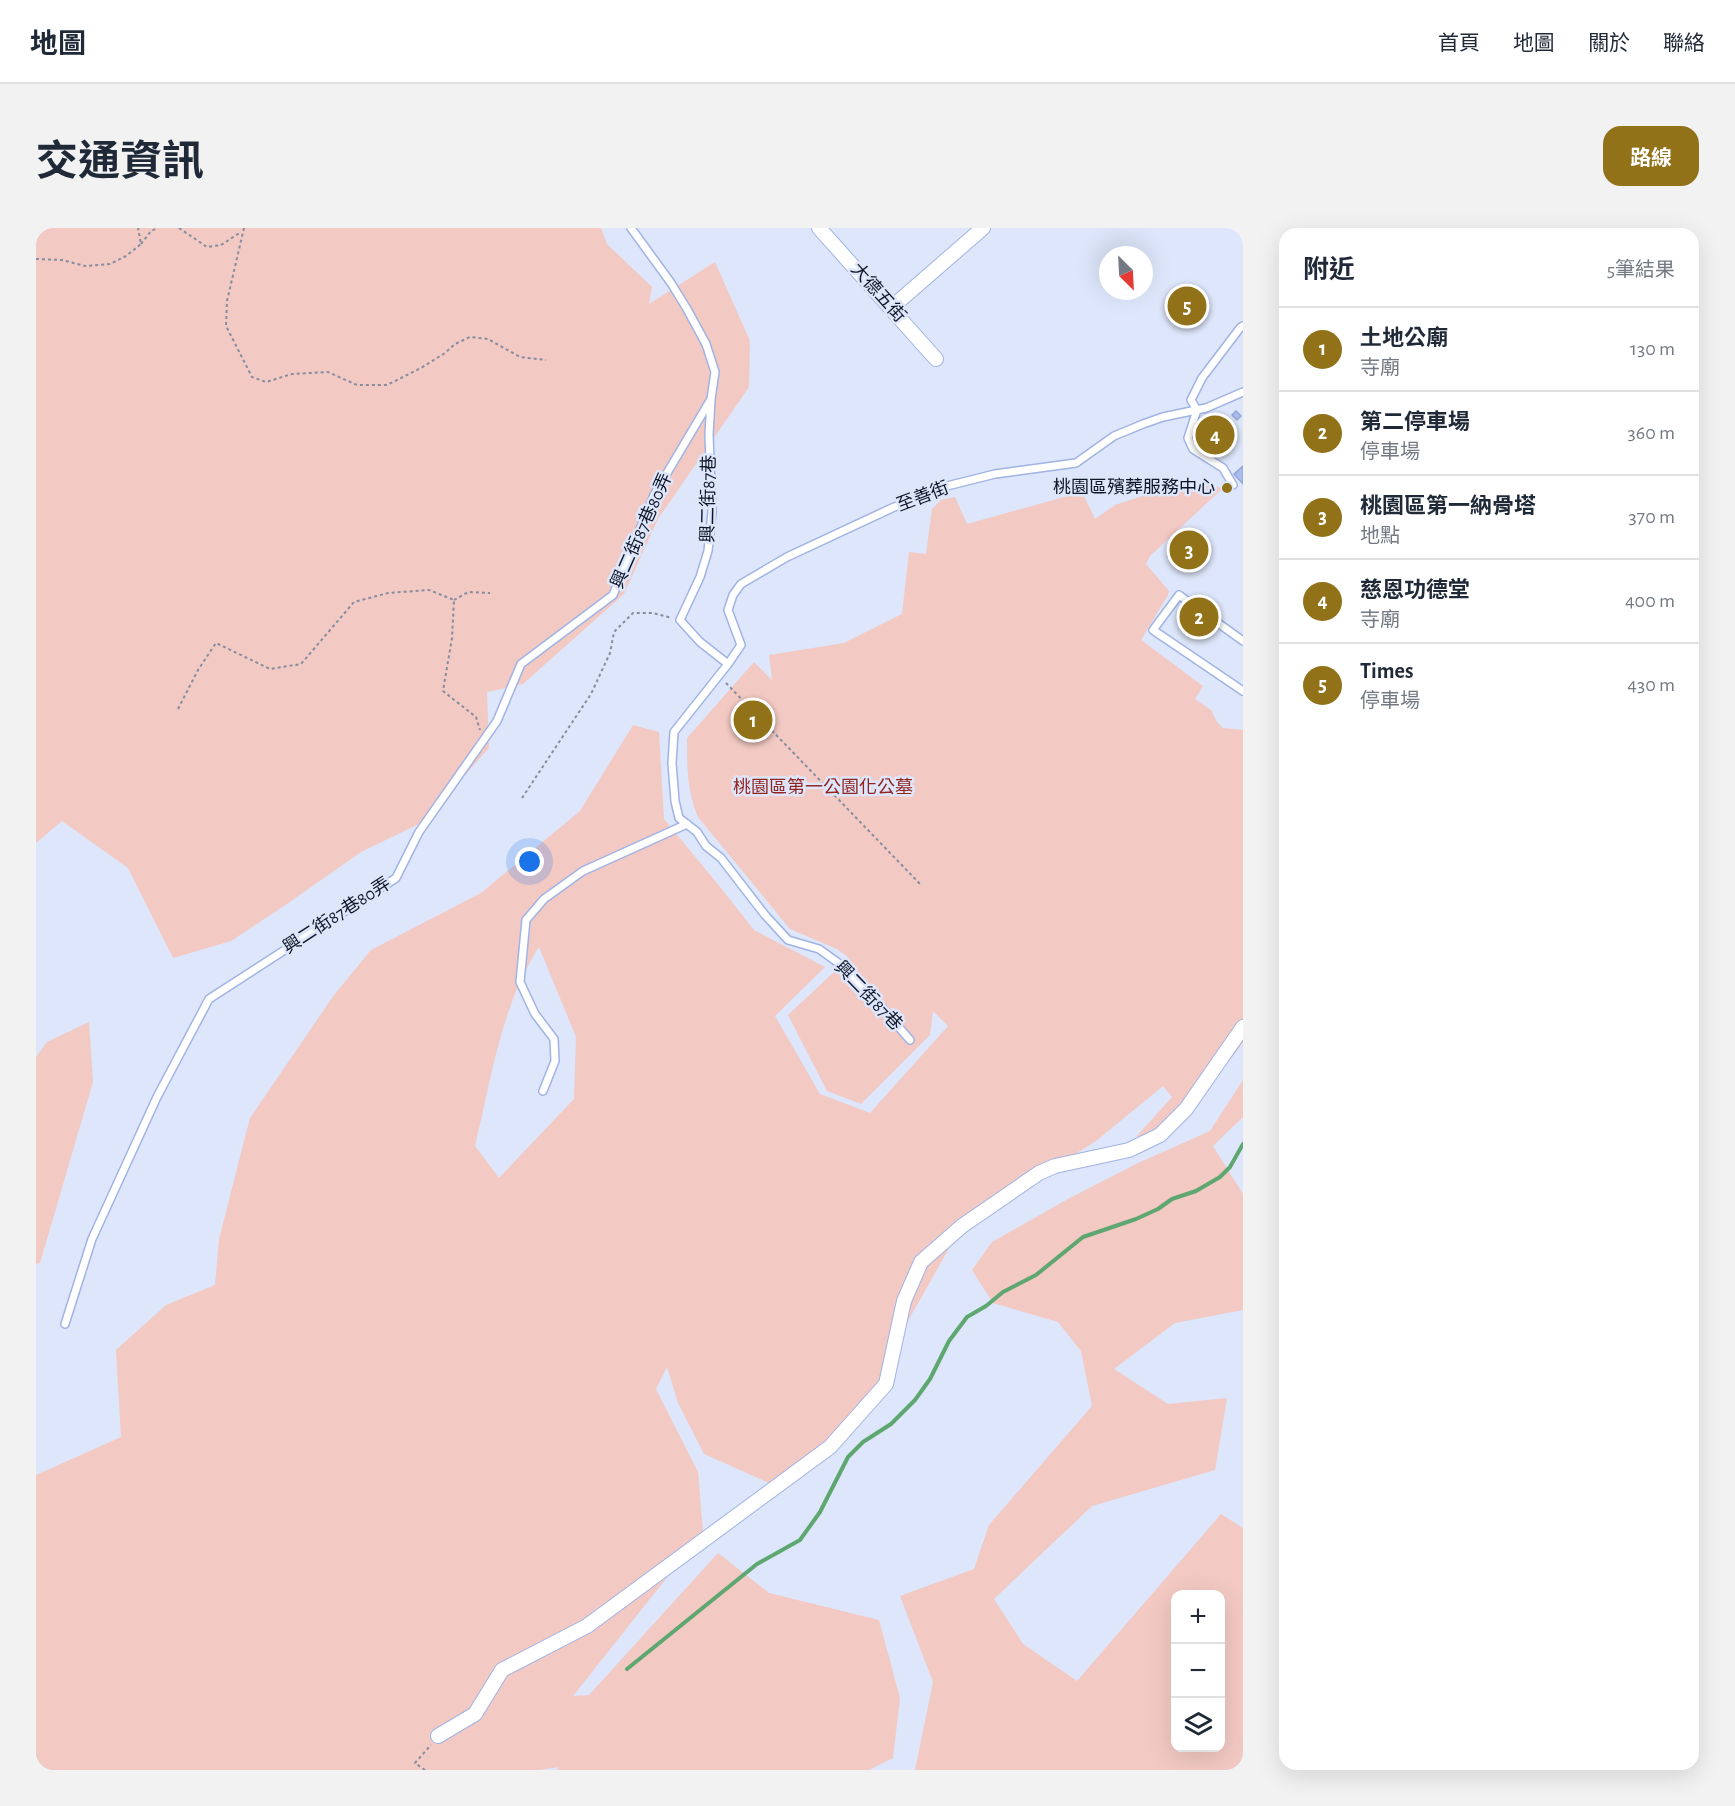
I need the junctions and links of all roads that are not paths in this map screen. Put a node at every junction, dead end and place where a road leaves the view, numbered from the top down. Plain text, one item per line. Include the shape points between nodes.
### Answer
1 (632, 228) edge
2 (819, 228) edge
3 (983, 228) edge
4 (891, 308) junction
5 (1243, 326) edge
6 (936, 359) dead end
7 (1243, 392) edge
8 (711, 399) junction
9 (1197, 410) junction
10 (1233, 485) dead end
11 (1243, 641) edge
12 (728, 664) junction
13 (1243, 691) edge
14 (687, 824) junction
15 (1243, 1027) edge
16 (910, 1040) dead end
17 (543, 1091) dead end
18 (65, 1324) dead end
19 (438, 1736) road end

1 - 8 lane, 興二街87巷 via 671,283 706,344 715,372
2 - 4 street, 大德五街
3 - 4 street
4 - 6 street, 大德五街
5 - 9 lane via 1202,378 1191,400
7 - 9 lane, 至善街
8 - 12 lane, 興二街87巷 via 712,512 708,551 680,620
8 - 18 lane, 興二街87巷80弄 via 654,495 613,596 521,664 497,721 419,832 396,878 209,999 157,1097 92,1239
9 - 10 lane via 1188,438 1193,449 1223,468
9 - 12 lane, 至善街 via 1163,417 1114,436 1076,463 995,474 943,487 787,557 741,584 733,595 728,610 741,645
11 - 13 lane via 1179,595 1153,630
12 - 14 lane, 興二街87巷 via 674,732 675,801 680,818
14 - 16 lane, 興二街87巷 via 722,858 788,940 819,949 844,967
14 - 17 lane via 583,871 544,899 526,920 520,982 535,1014 554,1039 555,1061
15 - 19 street via 1186,1109 1160,1135 1129,1149 1039,1173 962,1226 921,1262 904,1301 886,1384 830,1447 587,1626 502,1671 475,1714

